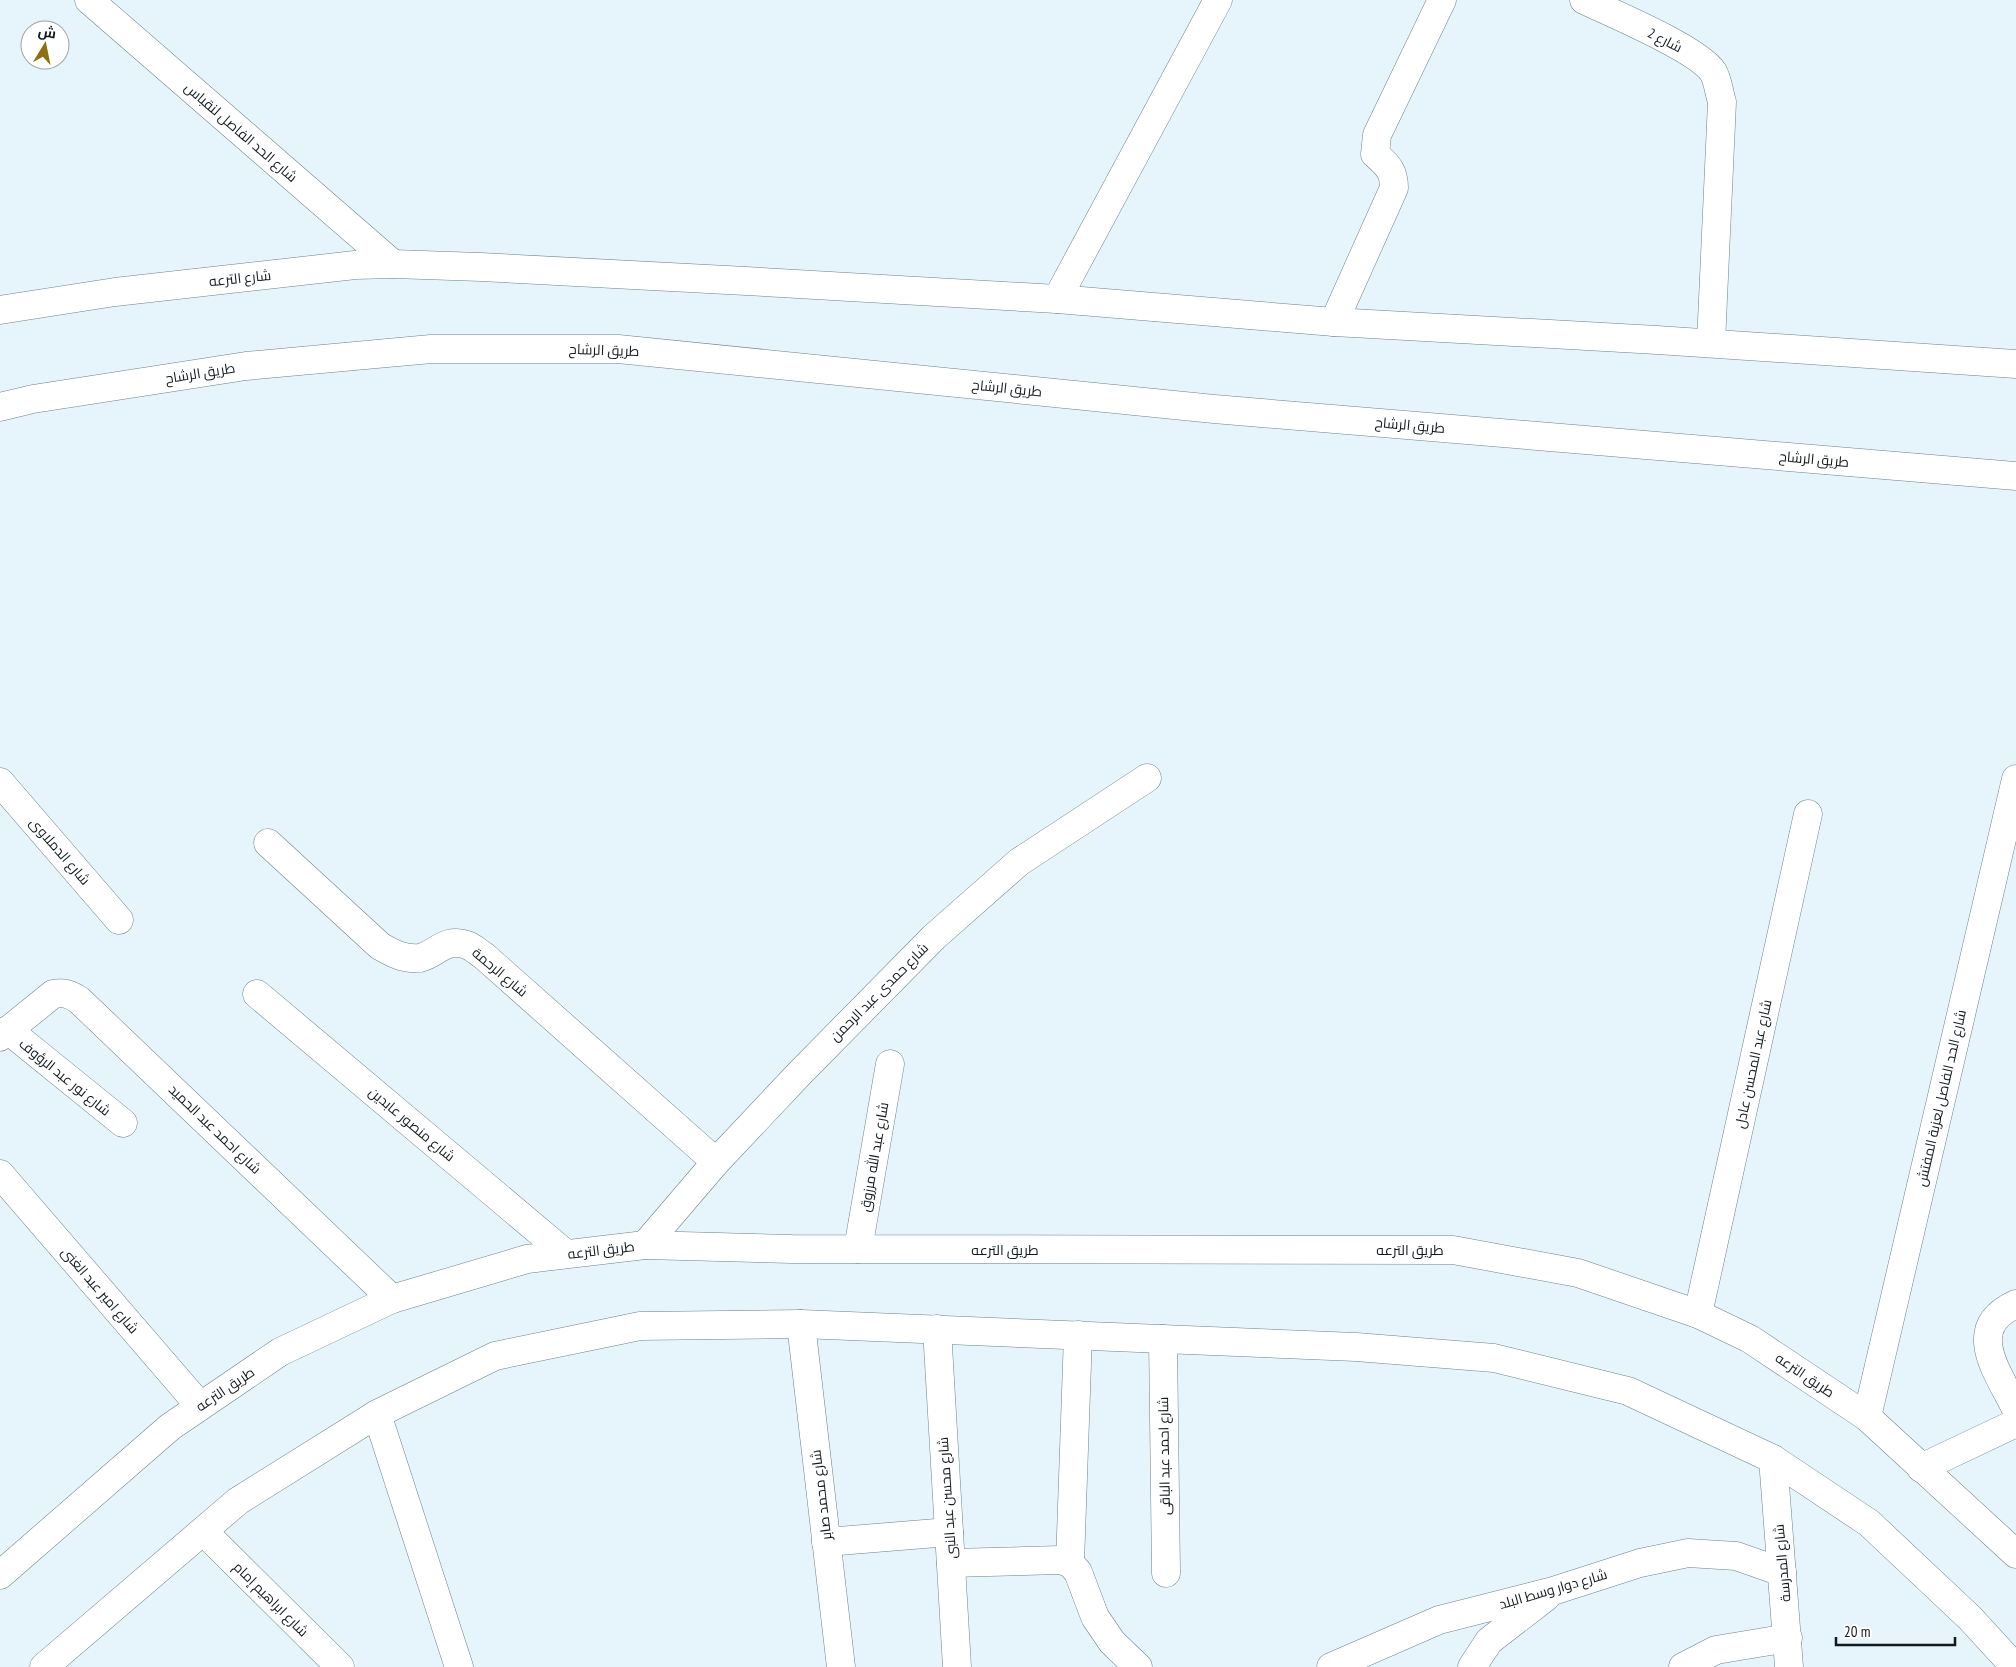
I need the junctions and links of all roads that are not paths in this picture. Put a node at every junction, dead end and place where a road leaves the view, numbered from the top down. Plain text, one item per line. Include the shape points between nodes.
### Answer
1 (89, 0) edge
2 (1218, 0) edge
3 (1442, 0) edge
4 (1584, 0) edge
5 (393, 264) junction
6 (1057, 299) junction
7 (0, 310) edge
8 (1334, 322) junction
9 (1711, 344) junction
10 (2016, 364) edge
11 (0, 407) edge
12 (2016, 476) edge
13 (1148, 778) dead end
14 (2016, 779) edge
15 (0, 782) edge
16 (1808, 814) dead end
17 (268, 843) dead end
18 (119, 920) dead end
19 (257, 994) dead end
20 (4, 1033) edge
21 (890, 1064) dead end
22 (123, 1123) dead end
23 (716, 1162) junction
24 (0, 1174) edge
25 (645, 1245) junction
26 (858, 1250) junction
27 (566, 1254) junction
28 (392, 1298) junction
29 (2016, 1304) edge
30 (1698, 1314) junction
31 (801, 1324) junction
32 (937, 1329) junction
33 (1078, 1335) junction
34 (1163, 1339) junction
35 (200, 1406) junction
36 (2016, 1409) edge
37 (377, 1414) junction
38 (1867, 1417) junction
39 (2016, 1423) edge
40 (1773, 1459) junction
41 (1921, 1468) junction
42 (203, 1531) junction
43 (949, 1532) junction
44 (826, 1542) junction
45 (2016, 1554) edge
46 (951, 1563) junction
47 (1070, 1563) junction
48 (1782, 1572) junction
49 (1166, 1573) dead end
50 (0, 1575) edge
51 (1553, 1591) junction
52 (1788, 1638) junction
53 (44, 1667) edge
54 (340, 1667) edge
55 (459, 1667) edge
56 (841, 1667) edge
57 (957, 1667) edge
58 (1138, 1667) edge
59 (1331, 1667) edge
60 (1472, 1667) edge
61 (1683, 1667) edge
62 (1789, 1667) edge
63 (2016, 1667) edge

1 - 5 street, شارع الحد الفاصل لنقباس
2 - 6 street
3 - 8 street via 1377,135 1374,154 1394,176 1394,188
4 - 9 street, شارع 2 via 1673,43 1698,58 1713,72 1722,102
5 - 6 street, شارع الترعه via 481,266
5 - 7 street, شارع الترعه via 354,265 115,292
6 - 8 street
8 - 9 street
9 - 10 street
11 - 12 street, طريق الرشاح via 34,398 246,366 431,350 618,349 1214,409
13 - 23 street, شارع حمدى عبد الرحمن via 1020,862 934,937
14 - 38 street, شارع الحد الفاصل لعزبة المفتش
15 - 18 street, شارع الدملاوى
16 - 30 street, شارع عبد المحسن عادل
17 - 23 street, شارع الرحمة via 380,946 394,955 421,958 452,943 467,945 484,956
19 - 27 street, شارع منصور عابدين
20 - 22 street, شارع نور عبد الرؤوف
20 - 28 street, شارع احمد عبد الحميد via 52,994 62,992 79,1000
21 - 26 street, شارع عبد الله مرزوق
23 - 25 street, شارع حمدى عبد الرحمن
24 - 35 street, شارع امير عبد الغنى
25 - 26 street, طريق الترعه
25 - 27 street, طريق الترعه
26 - 30 street, طريق الترعه via 1453,1250 1578,1273
27 - 28 street, طريق الترعه via 527,1259
28 - 35 street, طريق الترعه via 280,1352
29 - 36 street via 1995,1317 1986,1335 1990,1355
30 - 38 street, طريق الترعه via 1750,1338
31 - 32 street
31 - 37 street via 640,1326 494,1356
31 - 44 street, شارع محمد صابر
32 - 33 street
32 - 43 street, شارع محسن عبد النبى
33 - 34 street
33 - 47 street
34 - 40 street via 1356,1347 1494,1358 1628,1391
34 - 49 street, شارع احمد عبد الباقى
35 - 50 street, طريق الترعه via 170,1427
37 - 42 street via 238,1501
37 - 55 street
38 - 41 street, طريق الترعه
39 - 41 street
40 - 48 street, شارع المدرسة
40 - 63 street via 1869,1523 1970,1618
41 - 45 street, طريق الترعه
42 - 53 street
42 - 54 street, شارع ابراهيم إمام
43 - 44 street
43 - 46 street, شارع محسن عبد النبى
44 - 56 street, شارع محمد صابر
46 - 47 street via 1060,1560
46 - 57 street, شارع محسن عبد النبى
47 - 58 street via 1078,1572 1095,1617 1112,1642
48 - 51 street, شارع دوار وسط البلد via 1736,1556 1688,1553 1640,1563
48 - 52 street, شارع المدرسة
51 - 59 street, شارع دوار وسط البلد via 1439,1620
51 - 60 street via 1489,1641
52 - 61 street via 1716,1650
52 - 62 street, شارع المدرسة

